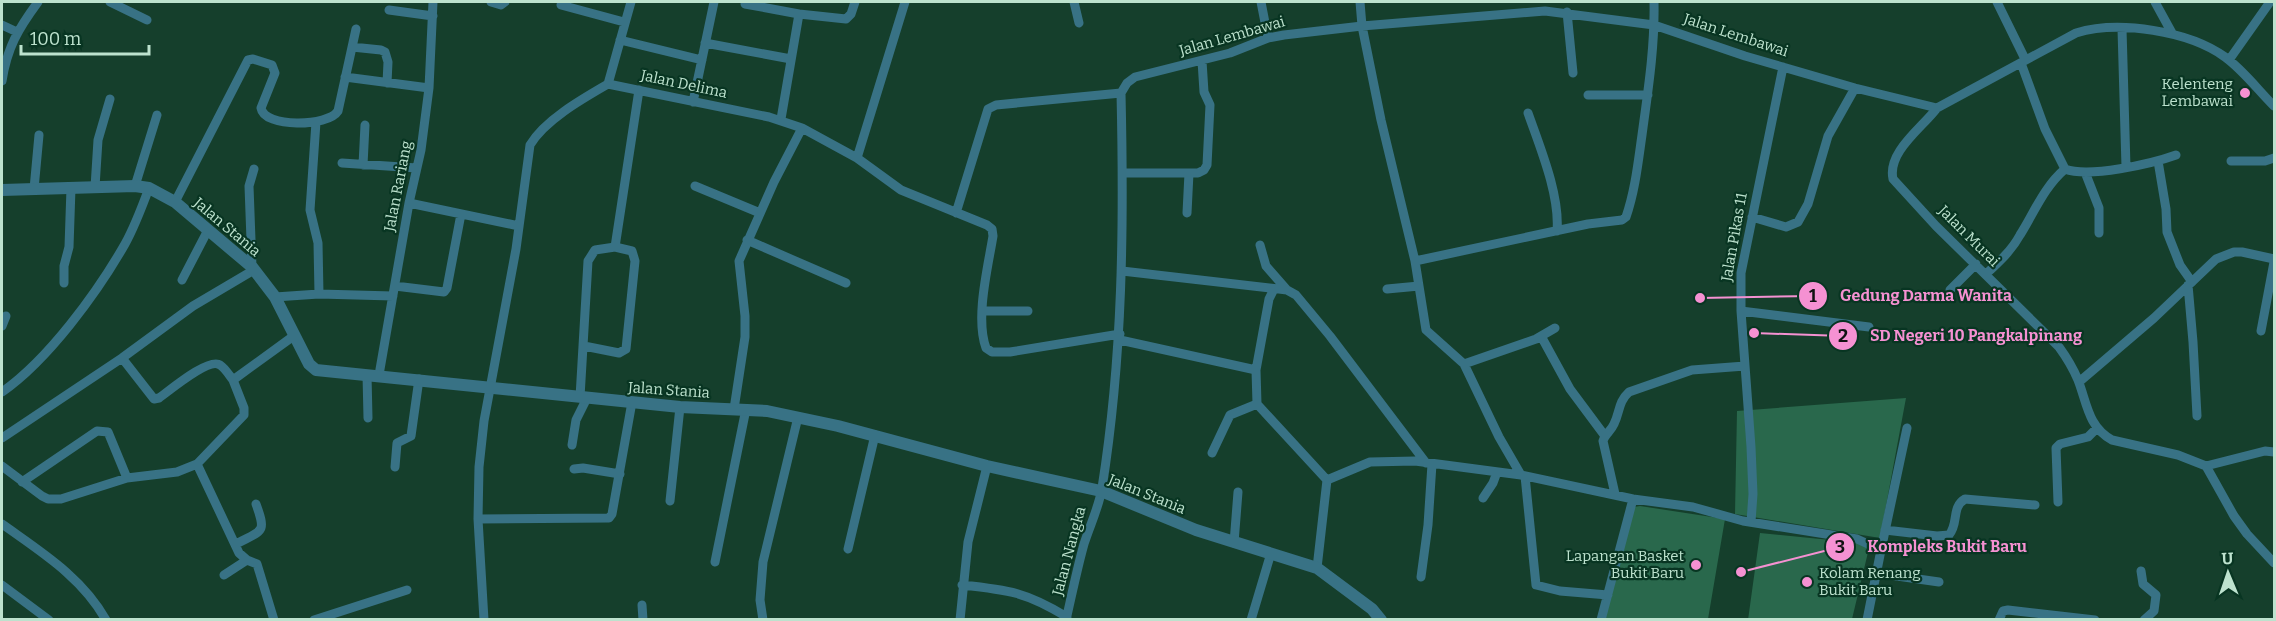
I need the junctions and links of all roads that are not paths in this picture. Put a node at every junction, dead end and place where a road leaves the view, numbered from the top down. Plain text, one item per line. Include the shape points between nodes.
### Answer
1 (38, 2) edge
2 (110, 2) edge
3 (433, 2) edge
4 (491, 2) edge
5 (505, 2) edge
6 (631, 2) edge
7 (714, 2) edge
8 (855, 2) edge
9 (905, 2) edge
10 (1074, 2) edge
11 (1261, 2) edge
12 (1360, 2) edge
13 (1654, 2) edge
14 (1998, 2) edge
15 (2156, 2) edge
16 (2270, 2) edge
17 (745, 4) dead end
18 (561, 5) dead end
19 (389, 10) dead end
20 (1567, 12) junction
21 (799, 14) junction
22 (433, 16) junction
23 (147, 20) dead end
24 (624, 22) junction
25 (1079, 23) dead end
26 (1654, 24) junction
27 (2, 25) edge
28 (1362, 26) junction
29 (356, 29) dead end
30 (2122, 29) junction
31 (17, 32) junction
32 (2172, 33) junction
33 (1268, 38) junction
34 (620, 40) junction
35 (705, 43) junction
36 (351, 47) junction
37 (791, 59) junction
38 (702, 60) junction
39 (2229, 60) junction
40 (1202, 61) junction
41 (2023, 61) junction
42 (1783, 66) junction
43 (1574, 73) dead end
44 (345, 77) junction
45 (2, 81) edge
46 (387, 83) junction
47 (608, 84) junction
48 (429, 88) junction
49 (1856, 88) junction
50 (639, 90) junction
51 (1121, 93) junction
52 (1588, 95) dead end
53 (1648, 95) junction
54 (110, 99) dead end
55 (693, 102) junction
56 (2274, 106) edge
57 (1937, 108) junction
58 (1528, 113) dead end
59 (157, 115) dead end
60 (781, 119) junction
61 (316, 122) junction
62 (365, 126) dead end
63 (802, 128) junction
64 (39, 135) dead end
65 (2176, 155) dead end
66 (857, 158) junction
67 (2274, 158) edge
68 (2158, 161) junction
69 (2230, 161) dead end
70 (342, 164) dead end
71 (363, 165) junction
72 (2126, 166) junction
73 (417, 168) junction
74 (254, 169) dead end
75 (2066, 169) junction
76 (2085, 172) junction
77 (1123, 173) junction
78 (1189, 173) junction
79 (135, 186) junction
80 (695, 186) dead end
81 (95, 187) junction
82 (71, 188) junction
83 (149, 188) junction
84 (34, 189) junction
85 (2, 190) edge
86 (175, 202) junction
87 (409, 203) junction
88 (760, 213) junction
89 (956, 213) junction
90 (1187, 213) dead end
91 (461, 214) junction
92 (1752, 217) junction
93 (519, 226) junction
94 (208, 230) junction
95 (1557, 231) junction
96 (2099, 233) dead end
97 (747, 240) junction
98 (1260, 245) dead end
99 (615, 247) junction
100 (1415, 261) junction
101 (2274, 261) edge
102 (1976, 264) junction
103 (253, 268) junction
104 (1122, 271) junction
105 (1986, 274) junction
106 (182, 280) dead end
107 (64, 283) dead end
108 (846, 283) dead end
109 (2190, 283) junction
110 (1419, 286) junction
111 (1274, 289) junction
112 (1387, 289) dead end
113 (1287, 290) junction
114 (1950, 290) dead end
115 (394, 291) junction
116 (319, 294) junction
117 (275, 297) junction
118 (983, 311) junction
119 (1028, 311) dead end
120 (1741, 311) junction
121 (6, 316) dead end
122 (2, 326) edge
123 (1869, 327) dead end
124 (1555, 328) dead end
125 (2261, 331) dead end
126 (295, 335) junction
127 (1541, 336) junction
128 (1120, 337) junction
129 (584, 346) junction
130 (122, 358) junction
131 (1464, 364) junction
132 (1745, 366) junction
133 (1256, 370) junction
134 (373, 375) junction
135 (419, 379) junction
136 (232, 380) junction
137 (2079, 382) junction
138 (491, 389) junction
139 (2, 392) edge
140 (583, 398) junction
141 (632, 402) junction
142 (1257, 404) junction
143 (680, 407) junction
144 (740, 409) junction
145 (798, 417) junction
146 (2197, 417) dead end
147 (368, 418) dead end
148 (1907, 428) dead end
149 (2097, 428) junction
150 (875, 435) junction
151 (1605, 436) junction
152 (2, 438) edge
153 (572, 445) dead end
154 (2274, 452) edge
155 (1212, 453) dead end
156 (1429, 463) junction
157 (197, 464) junction
158 (2, 466) edge
159 (987, 466) junction
160 (2206, 466) junction
161 (395, 467) dead end
162 (574, 469) dead end
163 (1497, 472) junction
164 (620, 474) junction
165 (1523, 475) junction
166 (127, 478) junction
167 (1327, 480) junction
168 (22, 482) junction
169 (1101, 491) junction
170 (1239, 492) dead end
171 (1615, 494) junction
172 (1483, 498) dead end
173 (1634, 499) junction
174 (670, 501) dead end
175 (2058, 502) dead end
176 (256, 504) dead end
177 (2035, 505) dead end
178 (478, 519) junction
179 (1751, 522) junction
180 (2, 524) edge
181 (1885, 530) junction
182 (1234, 543) junction
183 (236, 544) junction
184 (849, 549) dead end
185 (1881, 550) junction
186 (1271, 553) junction
187 (247, 560) junction
188 (714, 562) dead end
189 (2274, 563) edge
190 (1317, 568) junction
191 (2141, 571) dead end
192 (1876, 573) junction
193 (224, 575) dead end
194 (1422, 577) dead end
195 (1939, 582) dead end
196 (2, 585) edge
197 (962, 585) junction
198 (407, 590) dead end
199 (1608, 595) junction
200 (642, 605) dead end
201 (1369, 614) edge
202 (102, 618) edge
203 (1067, 618) edge
204 (49, 620) edge
205 (274, 620) edge
206 (314, 620) edge
207 (484, 620) edge
208 (643, 620) edge
209 (762, 620) edge
210 (960, 620) edge
211 (1251, 620) edge
212 (1381, 620) edge
213 (1601, 620) edge
214 (1867, 620) edge
215 (1999, 620) edge
216 (2095, 620) edge
217 (2144, 620) edge

1 - 31 street
2 - 23 street
3 - 22 street, Jalan Rariang
4 - 5 street
6 - 24 street
7 - 35 street
8 - 21 street via 846,19
9 - 66 street
10 - 25 street
11 - 33 street
12 - 28 street
13 - 26 street
14 - 41 street
15 - 32 street
16 - 39 street
17 - 21 street
18 - 24 street
19 - 22 street
20 - 26 street, Jalan Lembawai
20 - 28 street, Jalan Lembawai via 1524,11
20 - 43 street
21 - 37 street
22 - 48 street, Jalan Rariang
24 - 34 street
26 - 42 street, Jalan Lembawai
26 - 53 street
27 - 31 street
28 - 33 street, Jalan Lembawai
28 - 100 street
29 - 36 street
30 - 32 street
30 - 41 street via 2097,28 2076,33
30 - 72 street
31 - 45 street
32 - 39 street via 2200,42
33 - 40 street, Jalan Lembawai
34 - 38 street
34 - 47 street
35 - 37 street
35 - 38 street
36 - 44 street
36 - 46 street via 385,52
37 - 60 street
38 - 55 street
39 - 56 street
40 - 51 street, Jalan Lembawai via 1136,77 1126,83
40 - 78 street via 1204,92 1210,105 1207,165 1198,173
41 - 57 street
41 - 75 street via 2045,129
42 - 49 street, Jalan Lembawai
42 - 92 street, Jalan Pikas 11
44 - 46 street
44 - 61 street via 338,111
46 - 48 street
47 - 50 street, Jalan Delima
47 - 93 street via 538,132 530,145
48 - 73 street, Jalan Rariang
49 - 57 street, Jalan Lembawai
49 - 92 street via 1828,136 1808,204 1798,222 1786,227
50 - 55 street, Jalan Delima
50 - 99 street
51 - 77 street
51 - 89 street via 996,105 988,109
52 - 53 street
53 - 95 street via 1638,171 1626,217
54 - 81 street via 98,140
55 - 60 street, Jalan Delima
57 - 102 street, Jalan Murai via 1893,163 1893,179
58 - 95 street via 1551,185
59 - 79 street
60 - 63 street, Jalan Delima
61 - 86 street via 266,118 261,108 275,69 248,60
61 - 116 street via 310,210 318,243
62 - 71 street
63 - 66 street, Jalan Delima
63 - 88 street
64 - 84 street
65 - 68 street
66 - 89 street, Jalan Delima via 901,190
67 - 69 street
68 - 72 street
68 - 109 street via 2168,236
70 - 71 street
71 - 73 street
72 - 76 street
73 - 87 street, Jalan Rariang
74 - 103 street via 249,186
75 - 76 street
75 - 105 street via 2044,191 2020,236
76 - 96 street via 2099,208
77 - 78 street
77 - 104 street
78 - 90 street
79 - 81 street, Jalan Stania
79 - 83 street, Jalan Stania
80 - 88 street
81 - 82 street, Jalan Stania
82 - 84 street, Jalan Stania
82 - 107 street
83 - 86 street, Jalan Stania
83 - 139 street via 126,243 68,328 18,381
84 - 85 street, Jalan Stania
86 - 94 street, Jalan Stania
87 - 91 street
87 - 115 street, Jalan Rariang
88 - 97 street
89 - 118 street, Jalan Delima via 992,229
91 - 93 street
91 - 115 street via 444,292
92 - 120 street, Jalan Pikas 11 via 1741,273
93 - 138 street
94 - 103 street, Jalan Stania
94 - 106 street
95 - 100 street
97 - 108 street
97 - 144 street via 739,261 745,316
98 - 113 street via 1266,266
99 - 129 street via 595,250 588,261
99 - 129 street via 635,255 626,349 619,353
100 - 110 street
101 - 109 street via 2242,252 2226,255
101 - 125 street
102 - 105 street, Jalan Murai
102 - 114 street
103 - 117 street, Jalan Stania
103 - 130 street
104 - 111 street
104 - 128 street
105 - 137 street, Jalan Murai via 2059,347
109 - 137 street
109 - 146 street
110 - 112 street
110 - 131 street via 1426,330
111 - 113 street
111 - 133 street
113 - 156 street via 1296,295 1330,336
115 - 116 street
115 - 134 street, Jalan Rariang
116 - 117 street
117 - 126 street, Jalan Stania
118 - 119 street
118 - 128 street via 983,341 992,352
120 - 123 street
120 - 132 street, Jalan Pikas 11
121 - 122 street
124 - 127 street
126 - 134 street, Jalan Stania via 316,370
126 - 136 street
127 - 131 street
127 - 151 street via 1570,390
128 - 133 street
128 - 169 street
129 - 140 street
130 - 136 street via 154,399 214,363 220,364
130 - 152 street
131 - 165 street via 1499,437
132 - 151 street via 1692,370 1629,392 1622,398 1614,424
132 - 179 street, Jalan Pikas 11 via 1753,494
133 - 142 street
134 - 135 street, Jalan Stania
134 - 147 street, Jalan Rariang
135 - 138 street, Jalan Stania
135 - 161 street via 411,436 397,443
136 - 157 street via 244,415
137 - 149 street, Jalan Murai
138 - 140 street, Jalan Stania
138 - 178 street via 479,467
140 - 141 street, Jalan Stania
140 - 153 street
141 - 143 street, Jalan Stania
141 - 164 street
142 - 155 street via 1230,415
142 - 167 street
143 - 144 street, Jalan Stania
143 - 174 street
144 - 145 street, Jalan Stania
144 - 188 street
145 - 150 street, Jalan Stania
145 - 209 street via 763,562
148 - 181 street
149 - 160 street via 2112,440 2178,455
149 - 175 street via 2088,437 2056,448
150 - 159 street, Jalan Stania
150 - 184 street
151 - 171 street
154 - 160 street
156 - 163 street
156 - 167 street via 1370,462
156 - 194 street
157 - 166 street via 177,472
157 - 183 street
158 - 168 street
159 - 169 street, Jalan Stania
159 - 197 street
160 - 189 street via 2234,516
162 - 164 street
163 - 165 street
163 - 172 street
164 - 178 street via 609,518
165 - 171 street
165 - 199 street via 1536,585
166 - 168 street via 61,499 48,499
166 - 168 street via 108,432 102,430
167 - 190 street
169 - 182 street, Jalan Stania
169 - 203 street, Jalan Nangka
170 - 182 street
171 - 173 street
173 - 179 street via 1693,507
173 - 199 street
176 - 183 street via 263,528
177 - 181 street via 1965,499 1956,508 1954,528 1949,535
178 - 207 street
179 - 185 street via 1857,538
180 - 202 street via 84,586
181 - 185 street
182 - 186 street, Jalan Stania
183 - 187 street
185 - 192 street
186 - 190 street, Jalan Stania
186 - 211 street
187 - 193 street
187 - 205 street via 257,564
190 - 201 street, Jalan Stania
191 - 217 street via 2143,584 2156,595 2154,611
192 - 195 street
192 - 214 street
196 - 204 street
197 - 203 street via 1028,596
197 - 210 street
198 - 206 street
199 - 213 street
200 - 208 street
201 - 212 street, Jalan Stania
215 - 216 street via 2003,611 2008,610

